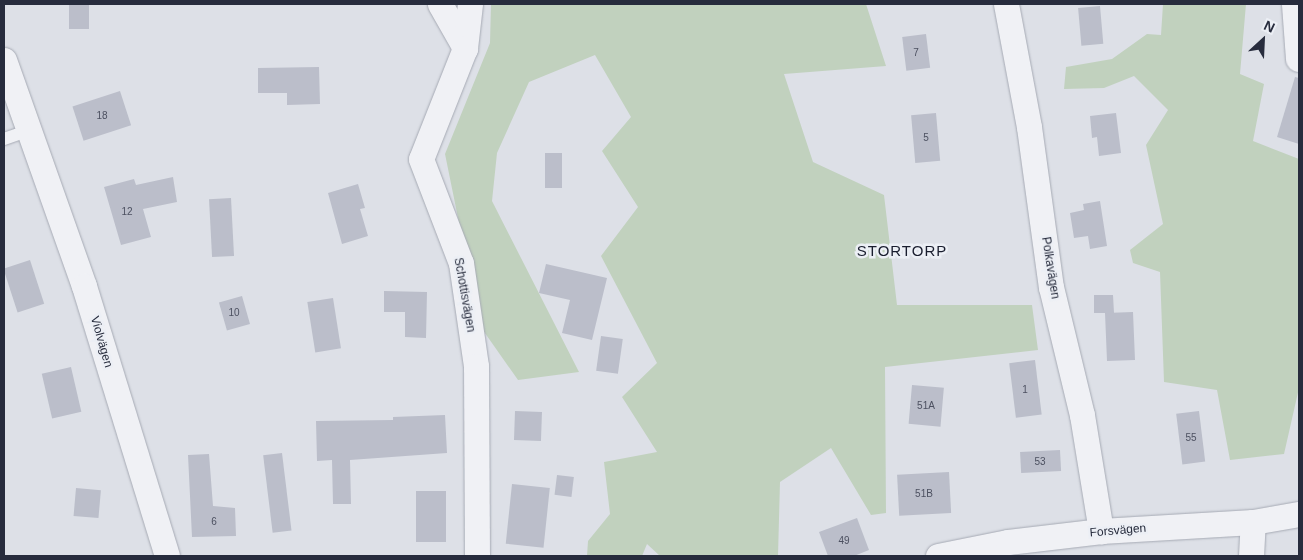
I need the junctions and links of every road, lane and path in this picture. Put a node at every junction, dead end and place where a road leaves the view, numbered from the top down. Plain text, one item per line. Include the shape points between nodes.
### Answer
1 (440, 4) edge
2 (470, 4) edge
3 (1006, 4) edge
4 (1294, 4) edge
5 (465, 48) junction
6 (1298, 59) dead end
7 (4, 60) edge
8 (27, 131) junction
9 (4, 139) edge
10 (1299, 514) edge
11 (1254, 522) junction
12 (1101, 531) junction
13 (167, 556) edge
14 (477, 556) edge
15 (938, 556) edge
16 (1251, 556) edge

1 - 5 street
2 - 5 street, Schottisvägen
3 - 12 street, Polkavägen via 1029,127 1051,287 1082,415
4 - 6 street
5 - 14 street, Schottisvägen via 421,159 461,263 476,366
7 - 8 street, Violvägen
8 - 9 lane
8 - 13 street, Violvägen via 84,286
10 - 11 street, Forsvägen
11 - 12 street, Forsvägen
11 - 16 street
12 - 15 street, Forsvägen via 1008,542

